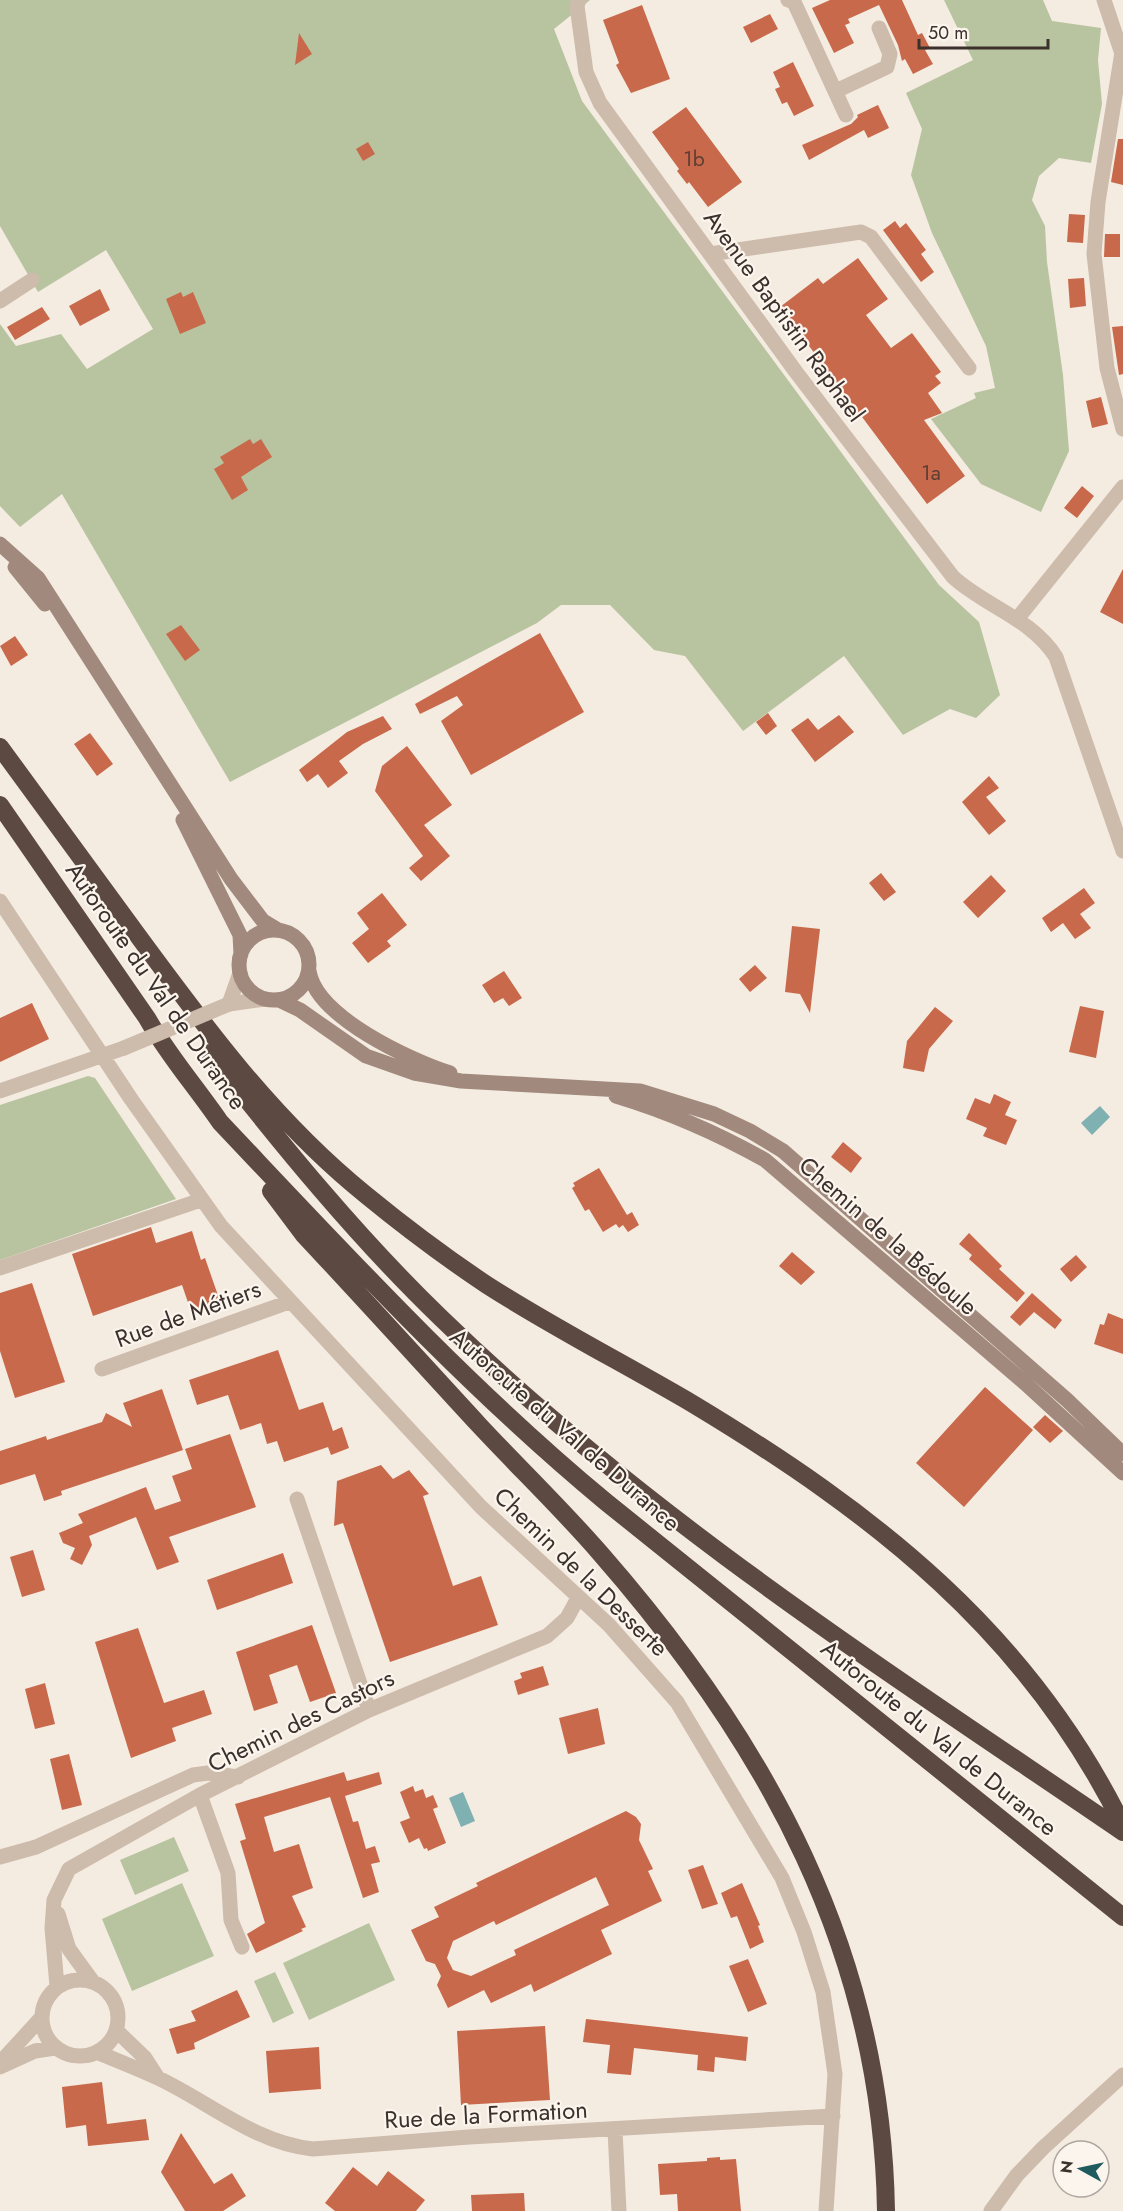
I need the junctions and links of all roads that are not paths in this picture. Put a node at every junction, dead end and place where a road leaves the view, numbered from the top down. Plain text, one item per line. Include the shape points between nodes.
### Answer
1 (579, 0) edge
2 (788, 0) edge
3 (1104, 0) edge
4 (879, 28) dead end
5 (1122, 50) edge
6 (836, 91) junction
7 (846, 115) dead end
8 (710, 254) junction
9 (32, 280) dead end
10 (0, 301) edge
11 (969, 368) dead end
12 (1123, 429) edge
13 (1123, 487) edge
14 (0, 546) edge
15 (1017, 619) junction
16 (112, 691) junction
17 (0, 748) edge
18 (0, 805) edge
19 (1123, 851) edge
20 (0, 901) edge
21 (278, 930) junction
22 (241, 954) junction
23 (309, 971) junction
24 (240, 974) junction
25 (272, 1000) junction
26 (229, 1004) junction
27 (104, 1056) junction
28 (480, 1082) junction
29 (590, 1089) junction
30 (0, 1091) edge
31 (220, 1122) junction
32 (201, 1200) junction
33 (0, 1268) edge
34 (289, 1302) junction
35 (102, 1370) dead end
36 (1123, 1454) edge
37 (1123, 1473) edge
38 (297, 1499) dead end
39 (578, 1598) junction
40 (369, 1710) junction
41 (238, 1777) junction
42 (200, 1795) junction
43 (1123, 1826) edge
44 (1123, 1832) edge
45 (0, 1857) edge
46 (54, 1900) junction
47 (1123, 1917) edge
48 (242, 1947) dead end
49 (93, 1982) junction
50 (57, 1986) junction
51 (41, 2018) junction
52 (117, 2031) junction
53 (55, 2049) junction
54 (99, 2053) junction
55 (0, 2065) edge
56 (1123, 2075) edge
57 (158, 2078) junction
58 (833, 2116) junction
59 (615, 2130) junction
60 (619, 2211) edge
61 (826, 2211) edge
62 (886, 2211) edge
63 (991, 2211) edge

1 - 8 street, Avenue Baptistin Raphael via 586,72 600,103
2 - 6 street via 794,3
3 - 5 street
4 - 6 street via 890,54 887,67
5 - 12 street via 1098,202 1094,254 1107,368
6 - 7 street
8 - 11 street via 861,232 871,237
8 - 15 street, Avenue Baptistin Raphael via 953,577
9 - 10 street
13 - 15 street
14 - 16 street via 38,578
15 - 19 street, Avenue Baptistin Raphael via 1046,642 1056,657
16 - 21 street via 231,879 263,921
16 - 22 street via 211,872 240,935
17 - 43 highway via 207,1030 257,1090 332,1165 427,1244 490,1286 797,1470 920,1562 996,1638 1053,1710
17 - 44 highway, Autoroute du Val de Durance via 220,1065 360,1234 441,1318 577,1441 743,1572
18 - 31 highway, Autoroute du Val de Durance via 147,1018 166,1052
20 - 27 street, Chemin de la Desserte
21 - 22 street via 255,935
21 - 23 street via 302,942
22 - 24 street
23 - 25 street via 299,991
23 - 28 street, Chemin de la Bédoule via 310,981 329,1006 366,1032 418,1060
24 - 25 street via 248,989
24 - 26 street
25 - 26 street
25 - 28 street, Chemin de la Bédoule via 300,1010 366,1056 388,1065 437,1078
26 - 27 street, bridge
27 - 30 street
27 - 32 street, Chemin de la Desserte
28 - 29 street, Chemin de la Bédoule
29 - 36 street, Chemin de la Bédoule via 640,1091 686,1104 750,1131 783,1151 1067,1400
29 - 37 street, Chemin de la Bédoule via 663,1111 724,1136 765,1160
31 - 47 highway, Autoroute du Val de Durance via 428,1342 531,1439
31 - 62 highway via 304,1235 637,1596 683,1654 743,1742 812,1870 853,1980 878,2103
32 - 33 street
32 - 34 street, Chemin de la Desserte
34 - 35 street, Rue de Métiers
34 - 39 street, Chemin de la Desserte via 481,1507
38 - 40 street
39 - 40 street, Chemin des Castors via 567,1618 547,1636
39 - 58 street, Chemin de la Desserte via 634,1652 676,1702 782,1878 823,1992 835,2074
40 - 41 street, Chemin des Castors
41 - 42 street, Chemin des Castors
41 - 45 street via 193,1775 36,1846
42 - 46 street, Chemin des Castors via 69,1869
42 - 48 street via 228,1873 231,1920
46 - 49 street via 69,1949
46 - 50 street, Chemin des Castors
49 - 50 street via 74,1980
49 - 52 street via 106,1989 115,2001
50 - 51 street via 45,2000
51 - 53 street via 44,2035
51 - 55 street
52 - 54 street
52 - 57 street, Rue de la Formation
53 - 54 street via 68,2056
53 - 55 street via 35,2051
54 - 57 street, Rue de la Formation
56 - 63 street via 1043,2148
57 - 59 street, Rue de la Formation via 264,2136 313,2149
58 - 59 street, Rue de la Formation
58 - 61 street, Chemin de la Desserte
59 - 60 street

